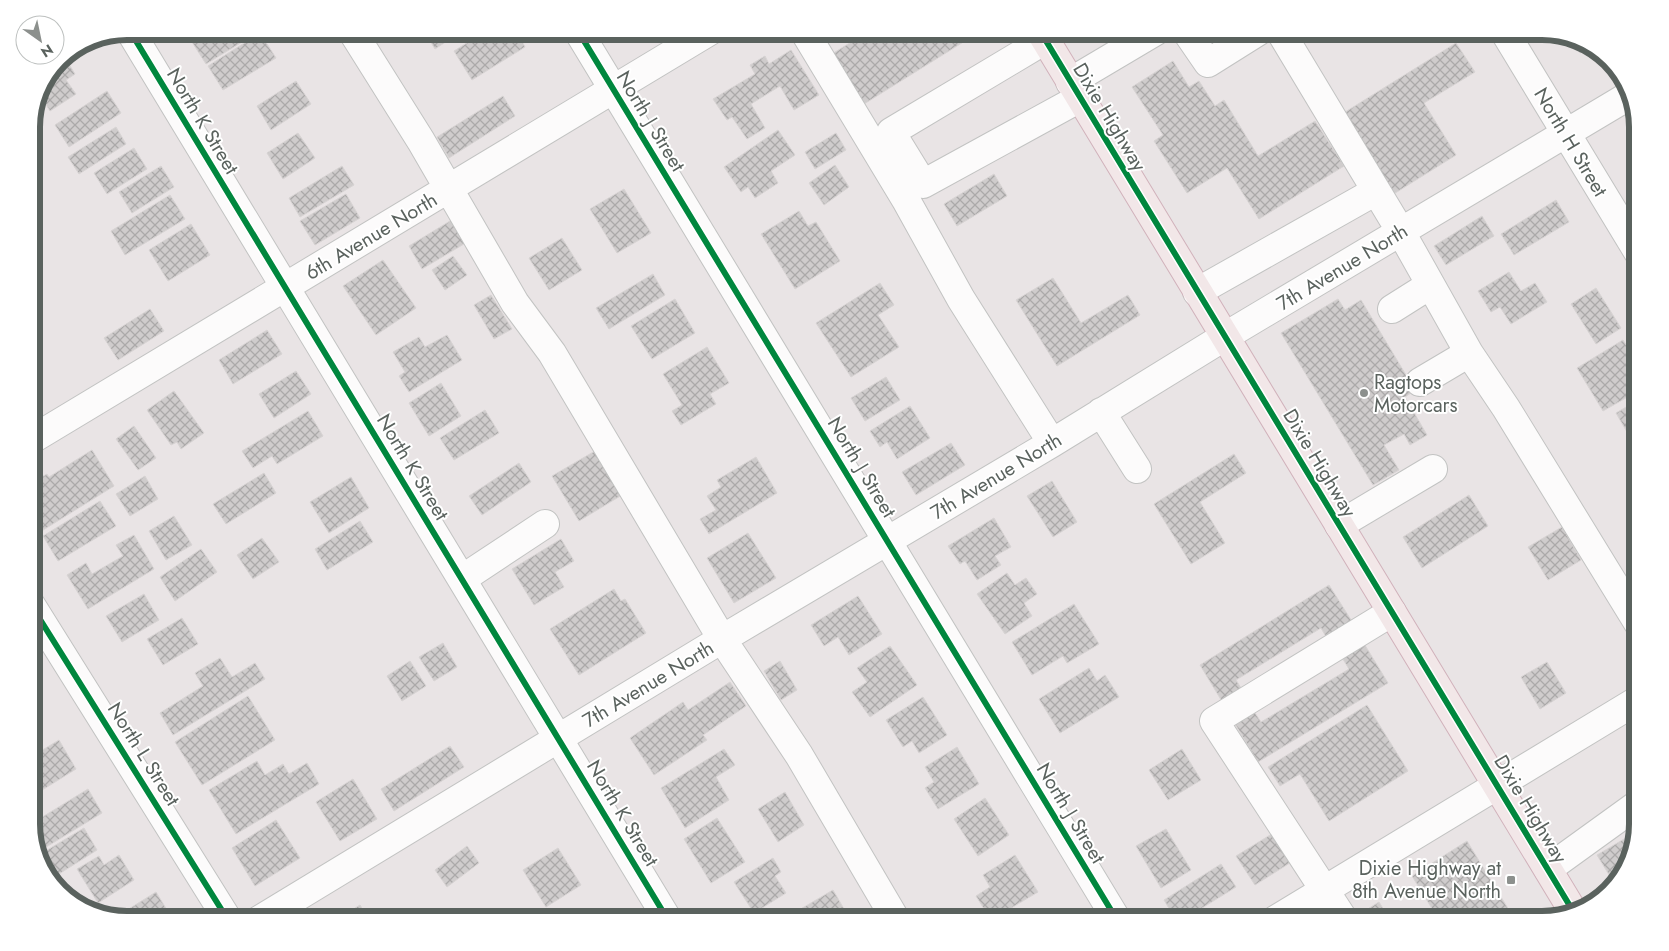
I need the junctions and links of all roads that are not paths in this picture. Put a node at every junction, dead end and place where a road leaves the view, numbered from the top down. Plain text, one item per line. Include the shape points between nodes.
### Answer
1 (135, 40) edge
2 (358, 40) edge
3 (583, 40) edge
4 (695, 40) edge
5 (809, 40) edge
6 (1037, 40) edge
7 (1045, 40) edge
8 (1144, 40) edge
9 (1192, 40) edge
10 (1244, 40) edge
11 (1285, 40) edge
12 (1509, 40) edge
13 (613, 89) junction
14 (1075, 90) junction
15 (1624, 99) edge
16 (1566, 134) junction
17 (449, 188) junction
18 (1376, 191) junction
19 (1401, 232) junction
20 (1629, 237) edge
21 (1430, 285) junction
22 (285, 287) junction
23 (1197, 292) junction
24 (1392, 309) dead end
25 (1224, 337) junction
26 (1469, 353) junction
27 (1420, 382) dead end
28 (1101, 412) junction
29 (40, 435) edge
30 (1052, 443) junction
31 (1137, 469) dead end
32 (1433, 469) dead end
33 (546, 524) dead end
34 (1339, 525) junction
35 (889, 541) junction
36 (462, 579) junction
37 (1629, 608) edge
38 (1392, 612) junction
39 (40, 618) edge
40 (722, 639) junction
41 (1629, 705) edge
42 (558, 738) junction
43 (1498, 785) junction
44 (1629, 810) edge
45 (1548, 869) junction
46 (1325, 890) junction
47 (1570, 906) edge
48 (222, 911) edge
49 (274, 911) edge
50 (663, 911) edge
51 (891, 911) edge
52 (1112, 911) edge
53 (1291, 911) edge
54 (1338, 911) edge

1 - 22 street, North K Street
2 - 17 street
3 - 13 street, North J Street
4 - 13 street, 6th Avenue North
5 - 30 street via 962,299
6 - 14 street via 891,132 923,184
7 - 14 main road, Dixie Highway
8 - 14 street
9 - 10 street via 1208,63
11 - 18 street
12 - 16 street, North H Street
13 - 17 street, 6th Avenue North
13 - 35 street, North J Street
14 - 23 main road, Dixie Highway
15 - 16 street, 7th Avenue North
16 - 19 street, 7th Avenue North
16 - 20 street, North H Street
17 - 22 street, 6th Avenue North
17 - 40 street via 515,303 552,353
18 - 19 street
18 - 23 street
19 - 21 street
19 - 25 street, 7th Avenue North
21 - 24 street
21 - 26 street
22 - 29 street, 6th Avenue North
22 - 36 street, North K Street
23 - 25 main road, Dixie Highway
25 - 28 street, 7th Avenue North
25 - 34 main road, Dixie Highway
26 - 27 street
26 - 37 street
28 - 30 street, 7th Avenue North
28 - 31 street
30 - 35 street, 7th Avenue North
32 - 34 street
33 - 36 street
34 - 38 main road, Dixie Highway
35 - 40 street, 7th Avenue North
35 - 52 street, North J Street
36 - 42 street, North K Street
38 - 43 main road, Dixie Highway
38 - 46 street via 1214,721
39 - 48 street, North L Street
40 - 42 street, 7th Avenue North
40 - 51 street via 799,756
41 - 43 street
42 - 49 street, 7th Avenue North
42 - 50 street, North K Street
43 - 45 main road, Dixie Highway
43 - 46 street
44 - 45 street
45 - 47 main road, Dixie Highway
46 - 53 street
46 - 54 street

